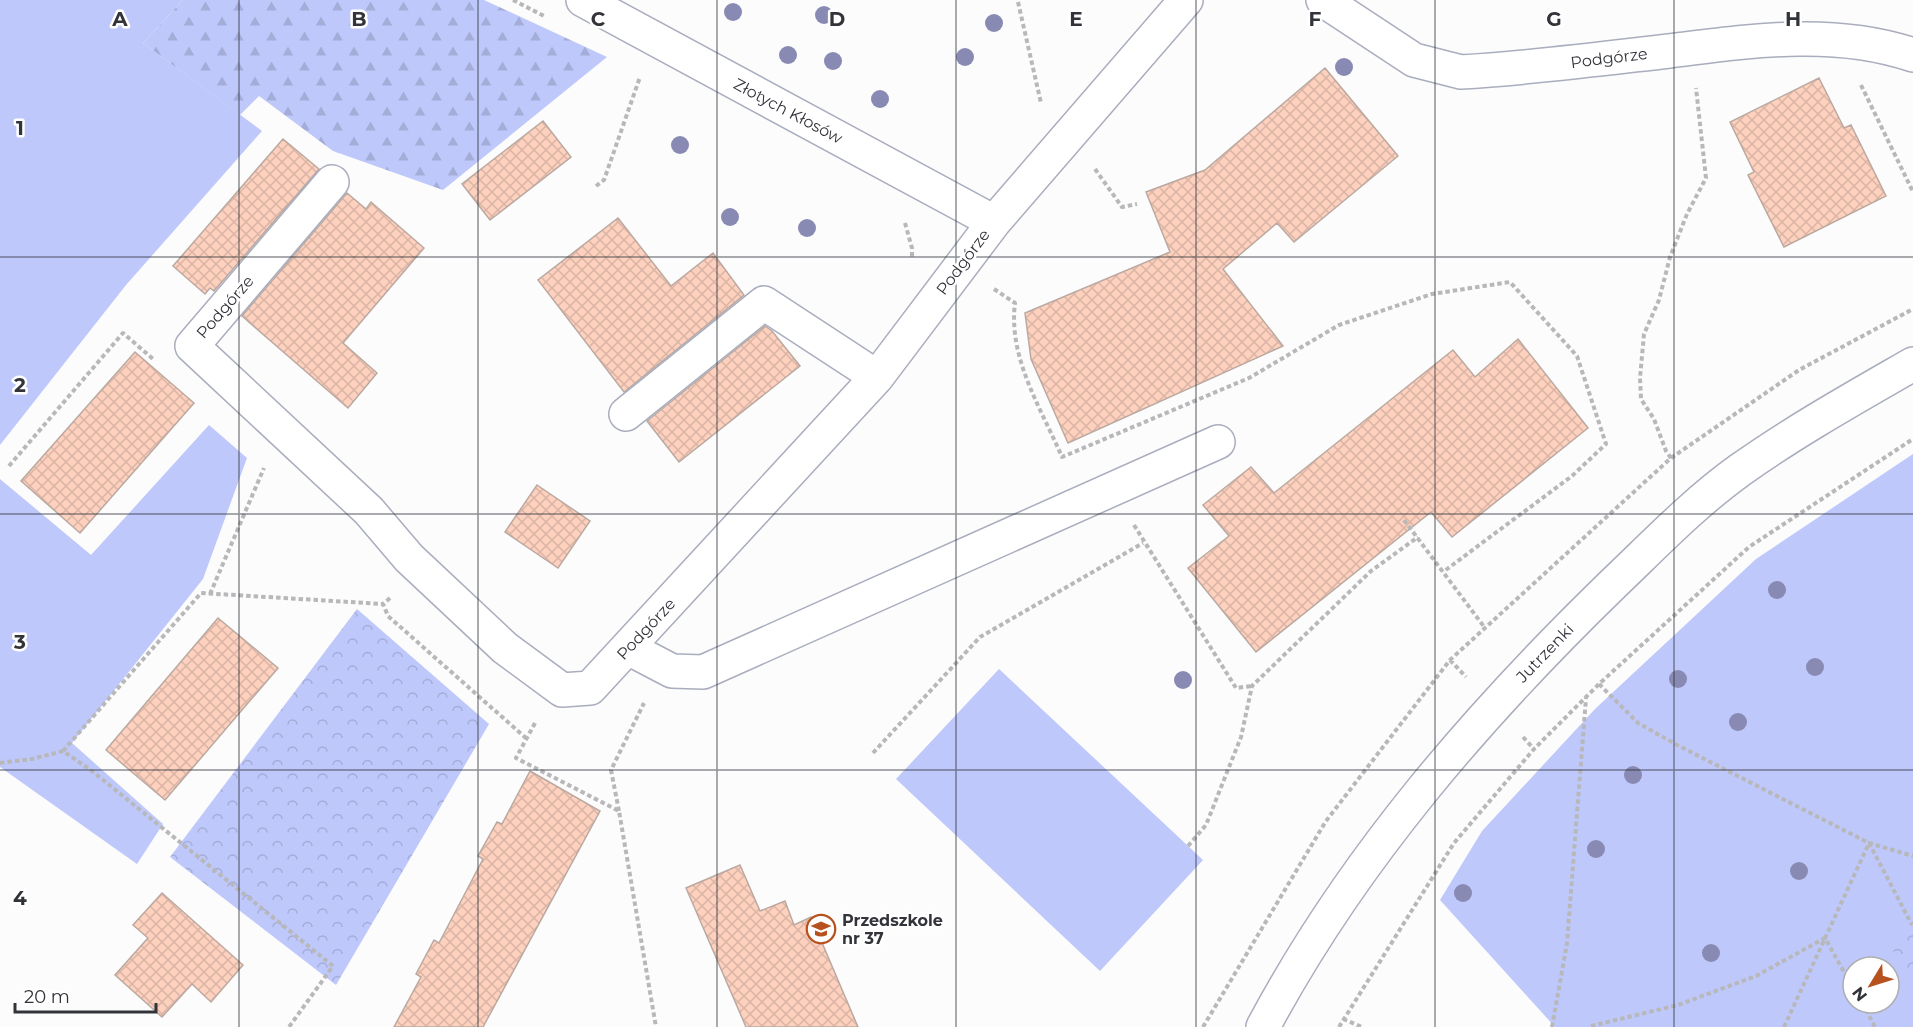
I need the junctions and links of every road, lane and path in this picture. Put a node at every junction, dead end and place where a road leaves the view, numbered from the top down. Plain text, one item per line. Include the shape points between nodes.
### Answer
1 (583, 0) edge
2 (1186, 0) edge
3 (1323, 0) edge
4 (1018, 2) dead end
5 (1913, 55) edge
6 (1036, 73) dead end
7 (1860, 84) dead end
8 (1696, 86) dead end
9 (636, 88) dead end
10 (1090, 162) dead end
11 (332, 182) dead end
12 (596, 186) dead end
13 (1913, 192) edge
14 (1137, 204) dead end
15 (901, 216) dead end
16 (994, 222) junction
17 (912, 270) dead end
18 (986, 283) dead end
19 (156, 362) dead end
20 (1913, 364) edge
21 (877, 377) junction
22 (626, 414) dead end
23 (1913, 439) edge
24 (1218, 442) dead end
25 (1671, 458) dead end
26 (268, 460) dead end
27 (9, 466) dead end
28 (1130, 519) dead end
29 (1404, 520) dead end
30 (1418, 537) junction
31 (1143, 543) junction
32 (1443, 572) junction
33 (391, 591) dead end
34 (210, 594) junction
35 (383, 604) junction
36 (1485, 628) dead end
37 (628, 648) junction
38 (662, 666) junction
39 (1599, 684) junction
40 (1252, 686) junction
41 (1587, 697) junction
42 (527, 739) dead end
43 (63, 751) junction
44 (873, 753) dead end
45 (516, 758) dead end
46 (0, 763) edge
47 (619, 812) junction
48 (1869, 843) junction
49 (1188, 846) dead end
50 (1913, 856) edge
51 (1912, 926) edge
52 (1825, 938) junction
53 (1841, 967) edge
54 (1343, 1019) junction
55 (1592, 1026) edge
56 (289, 1027) edge
57 (656, 1027) edge
58 (1263, 1027) edge
59 (1339, 1027) edge
60 (1362, 1027) edge
61 (1552, 1027) edge
62 (1586, 1027) edge
63 (1784, 1027) edge

1 - 16 street, Złotych Kłosów
2 - 16 street, Podgórze
3 - 5 street, Podgórze via 1414,60 1461,72 1812,39 1851,39
4 - 6 path
7 - 13 path
8 - 25 path via 1706,177 1674,246 1659,300 1644,334 1640,378 1641,399
9 - 12 path via 604,180
10 - 14 path via 1122,207
11 - 37 street, Podgórze via 192,346 369,511 409,558 505,648 562,690 590,688
15 - 17 path via 912,248
16 - 21 street, Podgórze
18 - 32 path via 1015,303 1017,353 1062,457 1249,378 1339,325 1432,294 1510,282 1577,356 1606,444 1572,476
19 - 27 path via 123,333
20 - 58 street, Jutrzenki via 1738,471 1583,614 1457,746 1376,848
21 - 22 street via 764,303
21 - 37 street, Podgórze
23 - 39 path via 1749,547
24 - 38 street via 703,672 672,671
26 - 34 path
28 - 31 path
29 - 30 path
30 - 32 path
30 - 40 path via 1371,571
31 - 40 path via 1236,688
31 - 44 path via 980,637
32 - 36 path
33 - 35 path via 390,600
34 - 35 path
34 - 43 path via 201,593
35 - 42 path via 388,616
37 - 38 street
38 - 47 path via 611,770
39 - 41 path
39 - 48 path via 1638,723
40 - 49 path via 1241,737 1206,825
41 - 54 path via 1534,749 1454,843
41 - 61 path via 1567,943
43 - 46 path
43 - 56 path via 333,966
45 - 47 path
47 - 57 path
48 - 50 path
48 - 51 path
48 - 52 path
52 - 53 path
52 - 55 path via 1756,976 1677,1005
52 - 63 path
54 - 59 path
54 - 60 path
55 - 62 path

